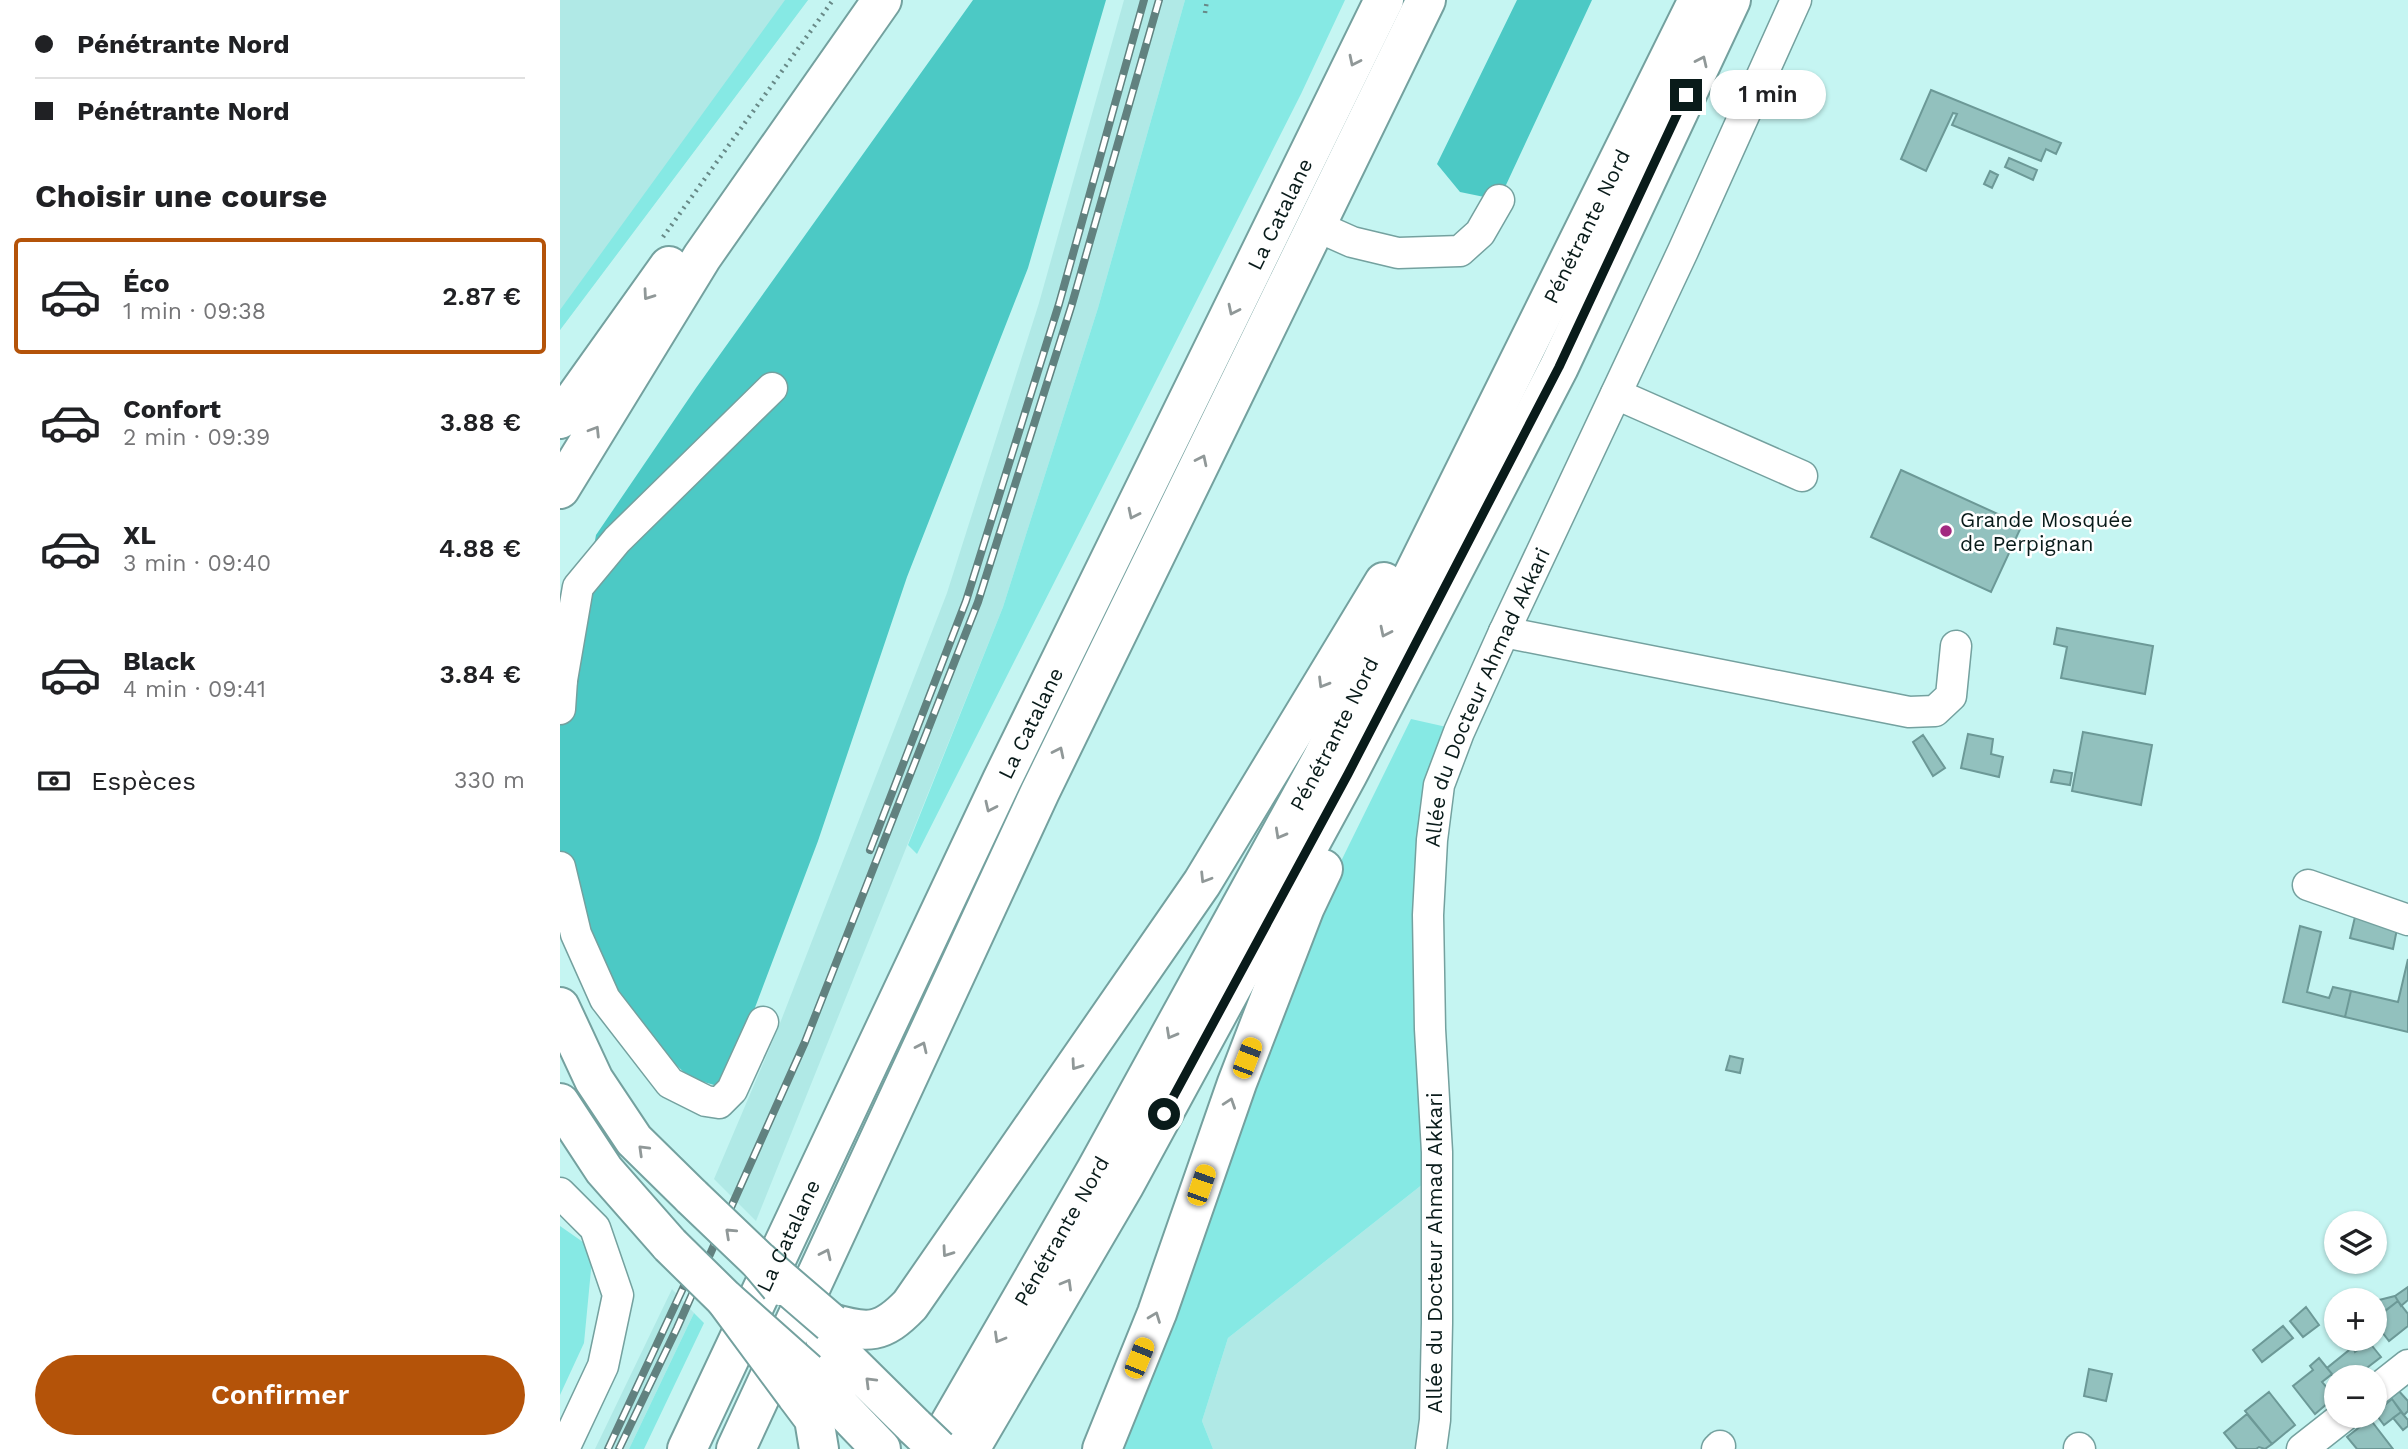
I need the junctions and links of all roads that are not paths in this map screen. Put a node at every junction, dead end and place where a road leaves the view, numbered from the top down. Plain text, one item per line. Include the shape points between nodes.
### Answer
1 (859, 0) edge
2 (882, 0) edge
3 (1384, 0) edge
4 (1426, 0) edge
5 (1697, 0) edge
6 (1731, 0) edge
7 (1796, 0) edge
8 (1499, 200) dead end
9 (1316, 226) junction
10 (1559, 367) junction
11 (772, 388) dead end
12 (1616, 394) junction
13 (560, 419) edge
14 (1802, 476) dead end
15 (560, 489) edge
16 (1504, 632) junction
17 (1956, 646) dead end
18 (561, 679) edge
19 (560, 709) edge
20 (560, 867) edge
21 (2308, 886) dead end
22 (2408, 920) edge
23 (560, 1007) edge
24 (763, 1022) dead end
25 (560, 1103) edge
26 (560, 1193) edge
27 (828, 1331) junction
28 (2408, 1365) edge
29 (2387, 1382) edge
30 (802, 1384) junction
31 (2329, 1428) edge
32 (929, 1442) edge
33 (564, 1449) edge
34 (687, 1449) edge
35 (736, 1449) edge
36 (819, 1449) edge
37 (881, 1449) edge
38 (970, 1449) edge
39 (1102, 1449) edge
40 (1431, 1449) edge
41 (2302, 1449) edge

1 -> 13 main road
15 -> 2 main road via 702,257
3 -> 34 main road, La Catalane via 1002,780
4 - 9 main road, La Catalane
5 -> 27 main road via 1434,500 1202,883 910,1305 876,1330
5 -> 32 main road, Pénétrante Nord via 1322,759 1096,1170
10 -> 6 main road, Pénétrante Nord
7 - 12 street, Allée du Docteur Ahmad Akkari
8 - 9 street via 1480,233 1460,251 1398,253 1352,242
35 -> 9 main road, La Catalane via 1040,792
38 -> 10 main road, Pénétrante Nord via 1190,1065 1348,774
39 -> 10 main road via 1305,907
11 - 18 street via 617,540 578,587
12 - 14 street
12 - 16 street, Allée du Docteur Ahmad Akkari
16 - 17 street via 1909,712 1936,711 1951,696
16 - 40 street, Allée du Docteur Ahmad Akkari via 1439,785 1432,841 1428,915 1437,1152 1437,1323
18 - 19 street
20 - 24 street via 576,934 605,999 670,1083 719,1103 732,1090
21 - 22 street
27 -> 23 main road, bridge via 634,1140 594,1080
25 - 30 main road, bridge via 604,1170
26 - 33 street via 595,1228 618,1296 603,1366
32 -> 27 main road
28 - 29 street
30 - 36 main road
30 - 37 main road
31 - 41 street

